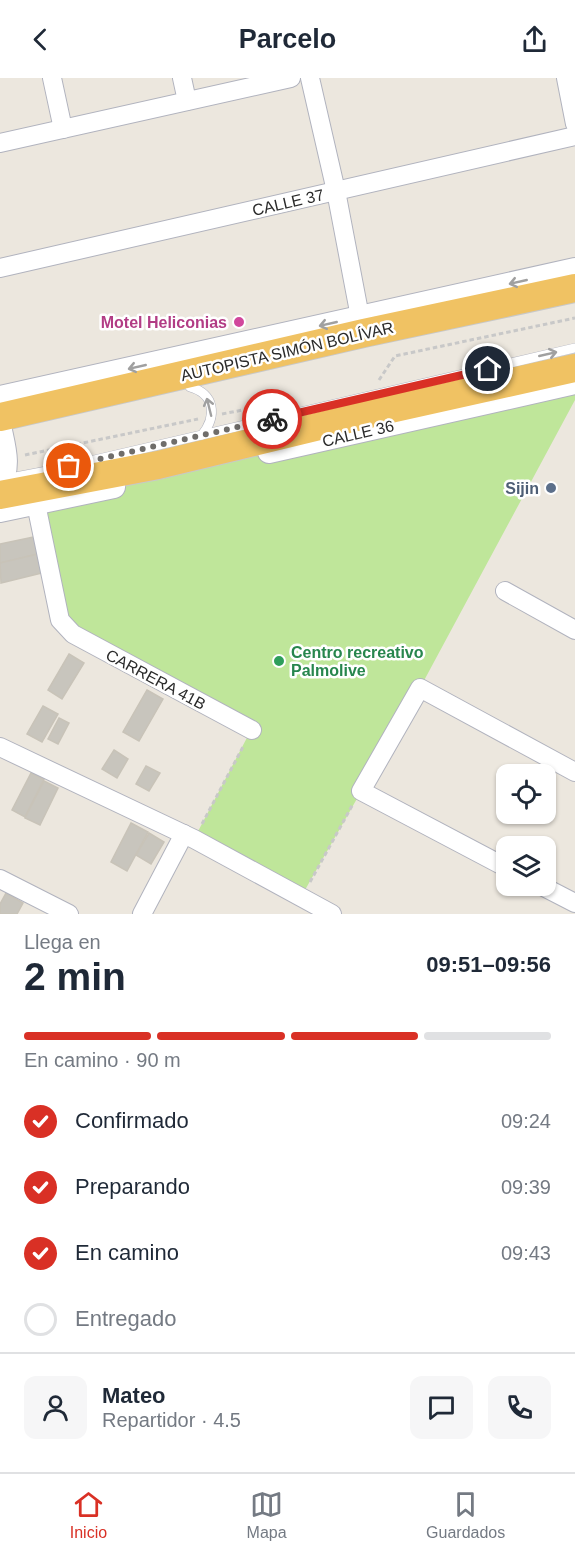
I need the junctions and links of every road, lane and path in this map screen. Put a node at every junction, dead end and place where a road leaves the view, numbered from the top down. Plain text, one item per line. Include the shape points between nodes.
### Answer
1 (52, 78) edge
2 (182, 78) edge
3 (291, 78) edge
4 (310, 78) edge
5 (566, 78) edge
6 (187, 102) junction
7 (575, 124) edge
8 (63, 129) junction
9 (575, 136) edge
10 (0, 143) edge
11 (336, 191) junction
12 (0, 268) edge
13 (575, 269) edge
14 (575, 288) edge
15 (360, 317) junction
16 (575, 318) edge
17 (575, 348) edge
18 (575, 368) edge
19 (575, 383) edge
20 (201, 384) dead end
21 (376, 384) dead end
22 (190, 387) junction
23 (178, 389) dead end
24 (0, 397) edge
25 (282, 402) dead end
26 (212, 416) junction
27 (3, 426) edge
28 (202, 435) junction
29 (232, 448) junction
30 (158, 465) junction
31 (201, 468) junction
32 (2, 480) edge
33 (36, 504) junction
34 (0, 511) edge
35 (505, 591) dead end
36 (575, 630) edge
37 (252, 730) joint
38 (0, 747) edge
39 (575, 772) edge
40 (361, 791) junction
41 (189, 837) junction
42 (496, 862) edge
43 (0, 879) edge
44 (556, 893) edge
45 (575, 903) edge
46 (298, 905) edge
47 (69, 914) edge
48 (142, 914) edge
49 (332, 914) edge

1 - 8 street
2 - 6 street
3 - 6 street
4 - 11 street
5 - 7 street
6 - 8 street
8 - 10 street
9 - 11 street, CALLE 37
11 - 12 street, CALLE 37
11 - 15 street
13 -> 15 street
14 - 27 highway, AUTOPISTA SIMÓN BOLÍVAR via 364,333
15 -> 24 street
16 - 21 path via 395,356
28 -> 17 lane
18 - 29 highway
19 - 31 street, CALLE 36
20 - 22 lane
22 - 23 lane
26 -> 22 lane via 207,398
25 - 26 path
26 - 28 lane
26 - 32 path
27 - 32 street
28 - 32 lane
29 - 30 highway
29 - 31 highway
30 - 31 highway
30 - 32 highway
31 - 33 street, CALLE 36
33 - 34 street, CALLE 36
33 - 37 street, CARRERA 41B via 60,620 73,634
35 - 36 street
37 - 41 path
38 - 41 street
39 - 40 street via 420,688
40 - 42 street
40 - 46 path
41 - 46 street
41 - 48 street
43 - 47 street
44 - 45 street
46 - 49 street

